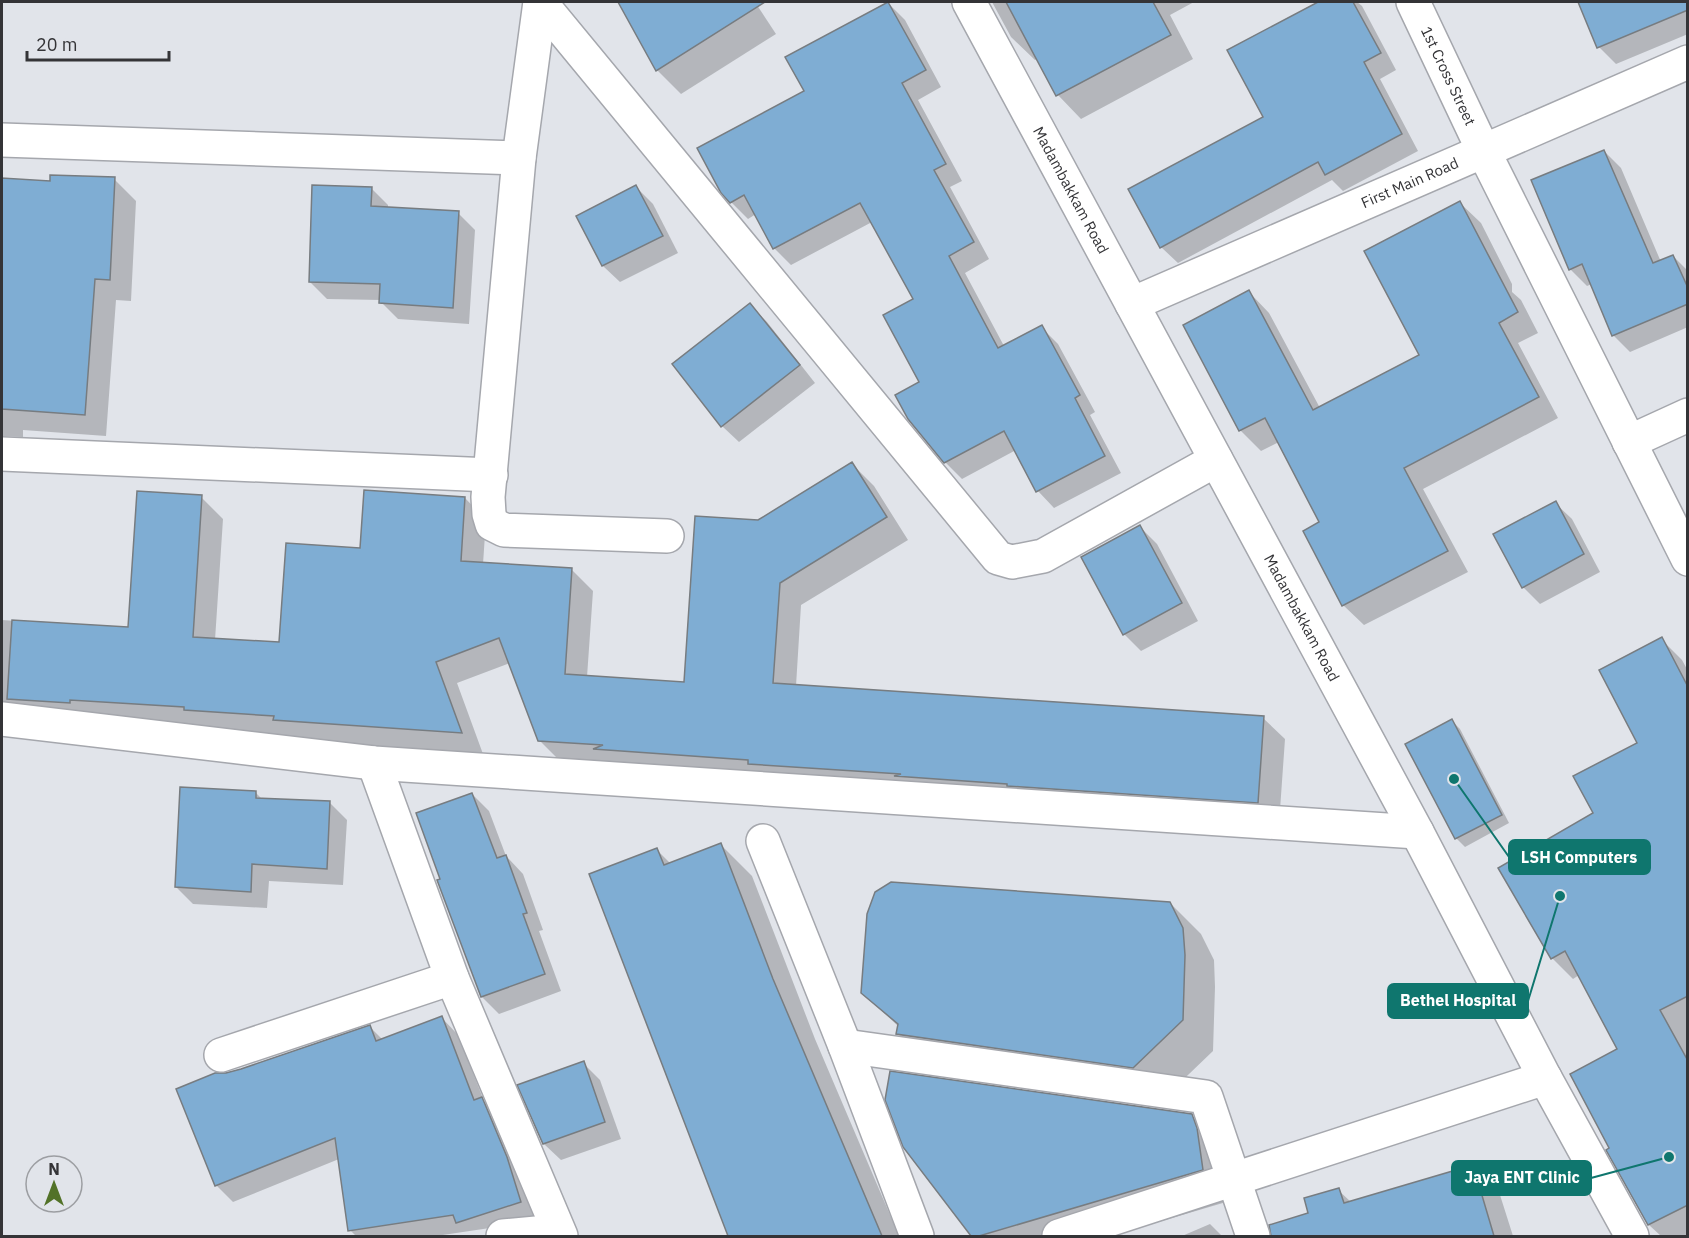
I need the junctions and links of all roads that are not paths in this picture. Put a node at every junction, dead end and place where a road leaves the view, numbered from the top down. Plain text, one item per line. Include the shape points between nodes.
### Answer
1 (540, 2) edge
2 (969, 2) edge
3 (1413, 2) edge
4 (1688, 62) edge
5 (2, 140) edge
6 (1484, 152) junction
7 (519, 158) junction
8 (1132, 304) junction
9 (1688, 415) edge
10 (1629, 442) junction
11 (2, 454) edge
12 (1216, 460) junction
13 (491, 475) junction
14 (667, 536) dead end
15 (1688, 559) edge
16 (2, 719) edge
17 (374, 763) junction
18 (1417, 832) junction
19 (763, 841) dead end
20 (452, 978) junction
21 (845, 1046) junction
22 (221, 1055) dead end
23 (1545, 1078) junction
24 (1234, 1180) junction
25 (559, 1234) edge
26 (503, 1236) edge
27 (917, 1236) edge
28 (1059, 1236) edge
29 (1253, 1236) edge
30 (1632, 1236) edge

1 - 7 street
1 - 12 street via 998,558 1012,562 1043,556
2 - 8 street, Madambakkam Road
3 - 6 street, 1st Cross Street
4 - 6 street, First Main Road
5 - 7 street
6 - 8 street, First Main Road
6 - 10 street, 1st Cross Street
7 - 13 street
8 - 12 street, Madambakkam Road
9 - 10 street
10 - 15 street, 1st Cross Street
11 - 13 street
12 - 18 street, Madambakkam Road
13 - 14 street via 489,514 492,524 504,530
16 - 17 street
17 - 18 street
17 - 20 street
18 - 23 street, Madambakkam Road
19 - 21 street
20 - 22 street
20 - 25 street
21 - 24 street via 1206,1097
21 - 27 street
23 - 24 street
23 - 30 street, Madambakkam Road
24 - 28 street
24 - 29 street
25 - 26 street

